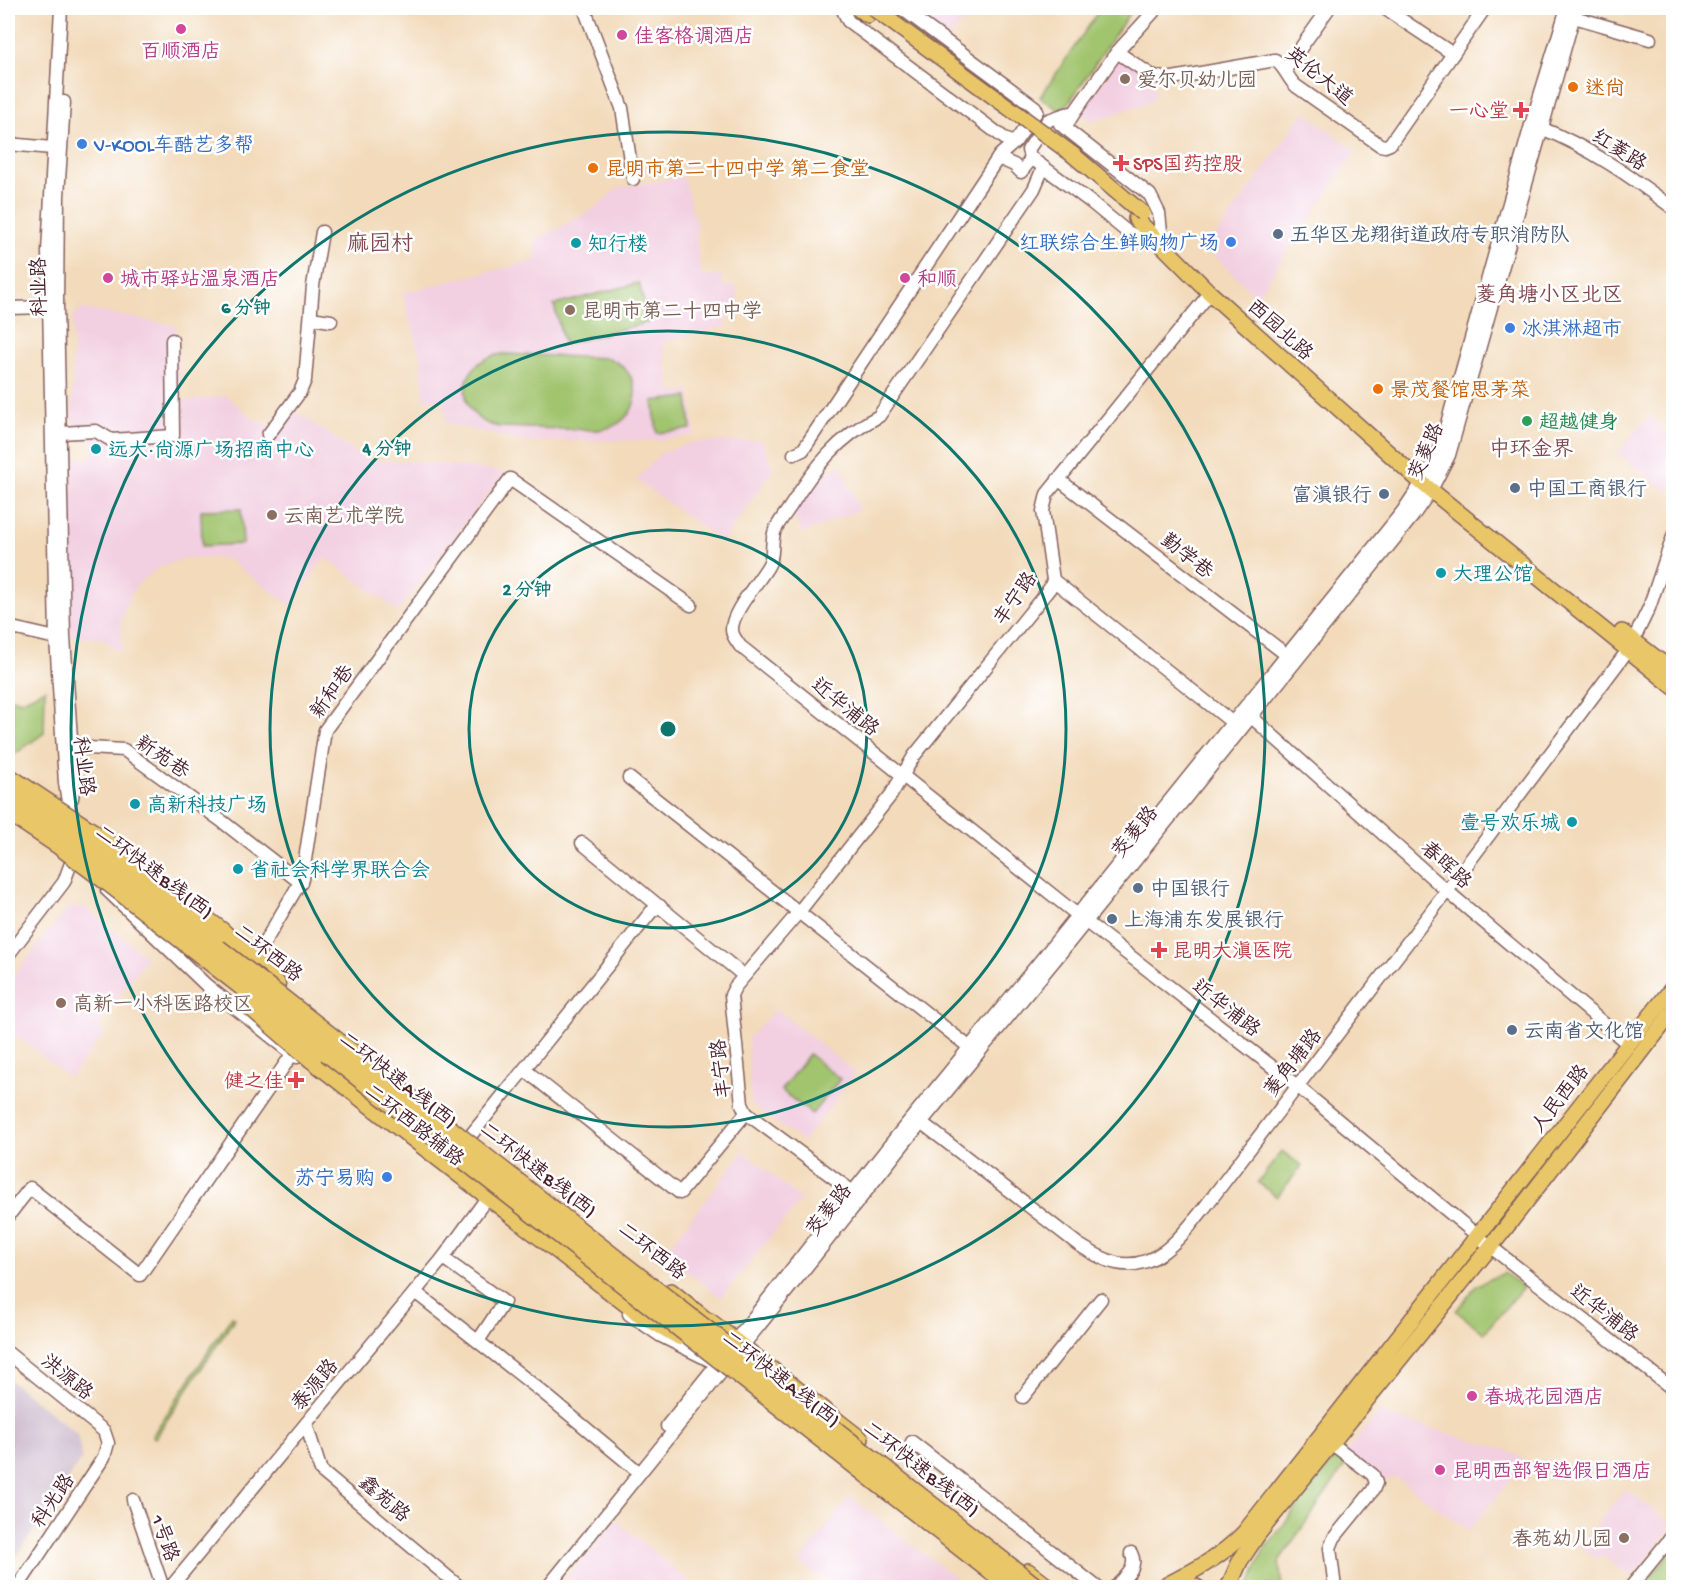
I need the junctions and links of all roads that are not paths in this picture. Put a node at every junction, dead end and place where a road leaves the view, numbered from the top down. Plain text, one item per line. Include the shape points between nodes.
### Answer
1 (61, 8) edge
2 (68, 8) edge
3 (584, 8) edge
4 (842, 8) edge
5 (901, 8) edge
6 (1157, 8) edge
7 (1329, 8) edge
8 (1384, 8) edge
9 (1485, 8) edge
10 (866, 10) edge
11 (1572, 11) edge
12 (1650, 39) dead end
13 (1117, 52) junction
14 (1453, 54) junction
15 (1285, 70) junction
16 (1074, 113) junction
17 (1054, 119) junction
18 (1065, 128) junction
19 (1541, 128) junction
20 (1015, 142) junction
21 (8, 144) edge
22 (52, 148) junction
23 (998, 158) junction
24 (1032, 159) junction
25 (1043, 168) junction
26 (633, 179) dead end
27 (1674, 209) edge
28 (322, 232) dead end
29 (1158, 235) junction
30 (1210, 293) junction
31 (49, 307) junction
32 (8, 308) edge
33 (310, 318) junction
34 (331, 321) dead end
35 (172, 340) dead end
36 (61, 433) junction
37 (268, 435) dead end
38 (794, 454) dead end
39 (1058, 479) junction
40 (1429, 483) junction
41 (1674, 534) edge
42 (1053, 580) junction
43 (691, 605) dead end
44 (8, 627) edge
45 (56, 638) junction
46 (1631, 645) junction
47 (1291, 658) junction
48 (1674, 672) edge
49 (1674, 687) edge
50 (1247, 714) junction
51 (1237, 726) junction
52 (71, 747) junction
53 (903, 776) junction
54 (8, 777) edge
55 (629, 778) dead end
56 (8, 783) edge
57 (8, 794) edge
58 (70, 808) junction
59 (8, 811) edge
60 (8, 820) edge
61 (72, 827) junction
62 (582, 843) dead end
63 (71, 863) junction
64 (301, 883) junction
65 (107, 890) junction
66 (1447, 891) junction
67 (660, 906) junction
68 (798, 913) junction
69 (1081, 918) junction
70 (167, 927) junction
71 (8, 955) edge
72 (256, 957) junction
73 (743, 975) junction
74 (276, 984) junction
75 (1674, 986) edge
76 (1674, 1010) edge
77 (1628, 1044) junction
78 (969, 1047) junction
79 (292, 1053) junction
80 (525, 1070) junction
81 (1298, 1086) junction
82 (746, 1113) junction
83 (917, 1119) junction
84 (471, 1135) junction
85 (852, 1192) junction
86 (484, 1202) junction
87 (8, 1216) edge
88 (1477, 1236) junction
89 (1491, 1247) junction
90 (443, 1258) junction
91 (415, 1292) junction
92 (1101, 1299) dead end
93 (680, 1336) junction
94 (478, 1341) junction
95 (8, 1353) edge
96 (729, 1355) junction
97 (755, 1375) junction
98 (1674, 1390) edge
99 (1023, 1396) dead end
100 (306, 1424) junction
101 (104, 1431) joint
102 (912, 1442) dead end
103 (1331, 1443) junction
104 (634, 1468) junction
105 (133, 1500) dead end
106 (1674, 1534) edge
107 (1131, 1553) dead end
108 (1034, 1584) edge
109 (17, 1587) edge
110 (163, 1587) edge
111 (170, 1587) edge
112 (461, 1587) edge
113 (537, 1587) edge
114 (547, 1587) edge
115 (1001, 1587) edge
116 (1013, 1587) edge
117 (1018, 1587) edge
118 (1050, 1587) edge
119 (1098, 1587) edge
120 (1114, 1587) edge
121 (1162, 1587) edge
122 (1198, 1587) edge
123 (1228, 1587) edge
124 (1335, 1587) edge
125 (1630, 1587) edge

1 - 22 street, 科业路
2 - 36 street, 科业路 via 57,250
3 - 26 street via 622,108
4 - 20 street via 848,21 1008,141
5 - 20 street via 1035,107 1037,111
6 - 13 street
7 - 15 street
8 - 14 street
9 - 14 street
10 - 29 main road, 西园北路 via 1139,216
11 - 12 street
11 - 19 street, 茭菱路
11 - 40 street, 茭菱路 via 1531,125
13 - 15 street, 英伦大道 via 1161,79 1268,60 1275,60
13 - 16 street
14 - 15 street, 英伦大道 via 1385,146 1296,86
16 - 17 street
16 - 18 street
17 - 18 street
17 - 24 street via 1048,120 1028,150
18 - 29 street via 1149,195 1159,213
19 - 27 street, 红菱路 via 1630,177
19 - 40 street, 茭菱路 via 1449,455
20 - 23 street
21 - 22 street
22 - 31 street, 科业路
23 - 24 street via 1021,172
23 - 38 street via 803,450
24 - 25 street
25 - 29 street via 1125,231 1140,238
25 - 53 street, 近华浦路 via 1034,189 879,416 857,427 830,451 802,488 776,530 770,565 733,622 732,631 740,646
28 - 33 street
29 - 30 main road, 西园北路
29 - 40 main road, 西园北路
30 - 39 street, 丰宁路
30 - 40 main road, 西园北路
31 - 32 street
31 - 45 street, 科业路
33 - 34 street
33 - 37 street via 305,380
35 - 36 street via 172,436 111,440 96,431
36 - 52 street, 科业路 via 64,638
39 - 42 street, 丰宁路 via 1047,494 1043,510
39 - 47 street, 勤学巷
40 - 46 main road, 西园北路
40 - 47 street, 茭菱路 via 1412,517
41 - 46 street, 菱角塘路 via 1649,608
42 - 51 street
42 - 53 street, 丰宁路 via 914,756
43 - 64 street, 新和巷 via 510,479 325,730
44 - 45 street
45 - 58 street, 科业路
46 - 48 main road, 西园北路
46 - 49 main road, 西园北路
46 - 66 street, 菱角塘路
47 - 50 street, 茭菱路
50 - 51 street, 茭菱路
50 - 66 street, 春晖路
51 - 69 street, 茭菱路
52 - 58 street, 科业路 via 74,782
52 - 64 street, 新苑巷 via 124,750
53 - 68 street, 丰宁路
53 - 69 street, 近华浦路
54 - 74 highway, bridge via 93,833 222,932
55 - 68 street
56 - 58 street via 40,792
56 - 61 main road, 二环西路
57 - 108 highway, 二环快速B线(西), bridge via 130,880
58 - 61 street
58 - 72 street via 227,927
59 - 70 highway, 二环快速A线(西), bridge
60 - 63 main road
61 - 63 street
61 - 74 main road, 二环西路
62 - 67 street
63 - 65 main road
63 - 71 street via 64,882
64 - 72 street, 新和巷
65 - 79 street, 二环西路辅路 via 215,993
65 - 93 main road
66 - 77 street, 春晖路
66 - 81 street, 菱角塘路
67 - 73 street
67 - 80 street via 651,912
68 - 73 street, 丰宁路
68 - 78 street
69 - 78 street, 茭菱路
69 - 81 street, 近华浦路
69 - 83 street, 茭菱路
70 - 93 highway, bridge via 288,1040 601,1284 644,1316
70 - 116 highway, 二环快速A线(西), bridge
72 - 74 street
73 - 82 street, 丰宁路 via 731,995
74 - 84 main road, 二环西路
75 - 77 main road, 人民西路
76 - 89 main road, 人民西路
77 - 88 main road, 人民西路
78 - 83 street, 茭菱路
79 - 86 street, 二环西路辅路
79 - 87 street via 140,1275 30,1188
80 - 82 street via 680,1193
80 - 84 street
81 - 83 street, 菱角塘路 via 1173,1245 1147,1261 1127,1264 1097,1256 1079,1245
81 - 88 street, 近华浦路
82 - 85 street, 丰宁路
83 - 85 street, 茭菱路
83 - 96 street, 茭菱路
84 - 96 main road, 二环西路 via 699,1312
85 - 96 street, 茭菱路
86 - 90 street, 泰源路
86 - 96 street, 二环西路辅路 via 639,1322 676,1345
88 - 89 street, 近华浦路
88 - 121 main road, 人民西路 via 1244,1533 1207,1563
89 - 98 street, 近华浦路
89 - 103 main road, 人民西路
90 - 91 street, 泰源路
90 - 94 street via 504,1302
91 - 94 street
91 - 100 street, 泰源路
92 - 99 street
93 - 96 main road
94 - 104 street
95 - 101 street, 洪源路
96 - 97 main road
96 - 104 street, 茭菱路
96 - 108 main road
96 - 114 street, 茭菱路
96 - 115 main road
97 - 108 main road, bridge
97 - 117 main road, bridge
100 - 111 street, 泰源路
100 - 112 street, 鑫苑路 via 321,1471
101 - 109 street, 科光路 via 108,1443 104,1457
102 - 119 street
103 - 123 main road, 人民西路 via 1251,1544
103 - 124 street via 1373,1475 1376,1483 1330,1548
104 - 113 street, 茭菱路
105 - 110 street, 1号路
106 - 125 street
107 - 120 street via 1138,1572
108 - 118 main road
121 - 122 main road via 1179,1583

